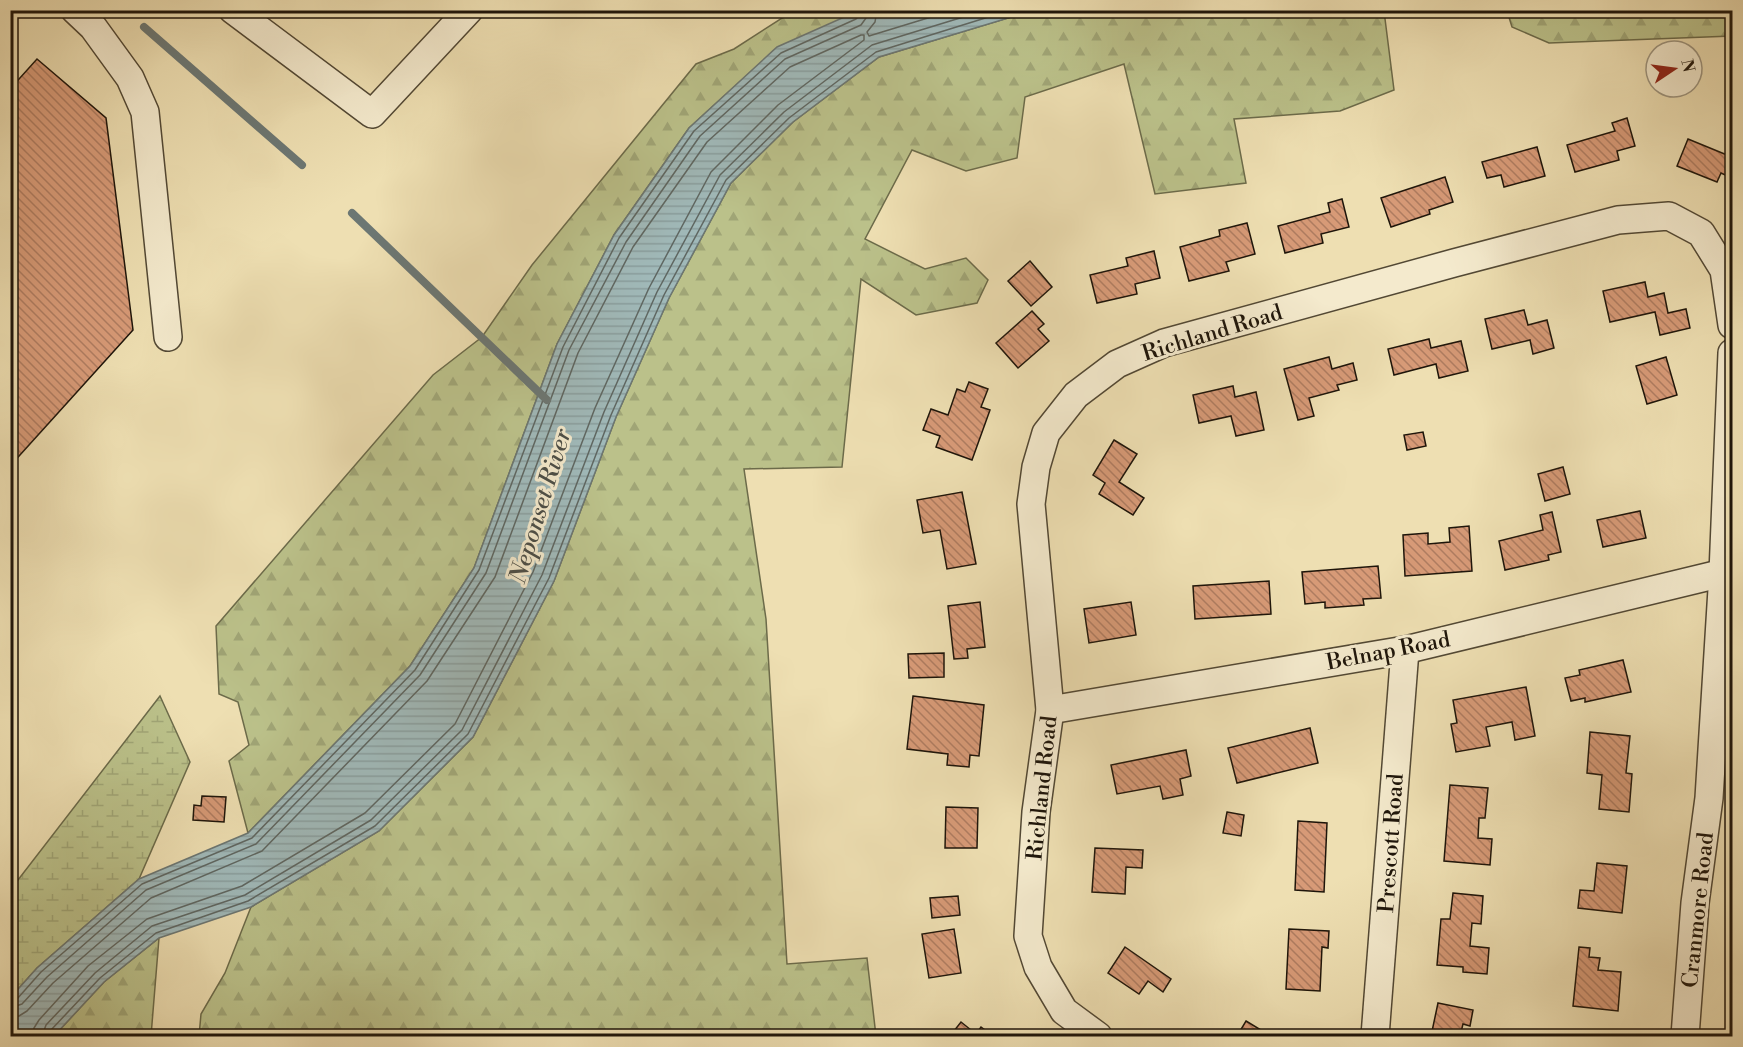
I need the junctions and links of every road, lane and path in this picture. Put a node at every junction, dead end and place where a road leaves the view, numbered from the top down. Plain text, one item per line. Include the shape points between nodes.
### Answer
1 (75, 10) edge
2 (233, 10) edge
3 (469, 10) edge
4 (1732, 325) edge
5 (168, 337) dead end
6 (1732, 353) edge
7 (1723, 573) junction
8 (1405, 650) junction
9 (1050, 710) junction
10 (1721, 797) edge
11 (1098, 1036) edge
12 (1375, 1036) edge
13 (1684, 1036) edge

1 - 5 street via 93,27 130,78 145,112
2 - 3 street via 372,114
4 - 9 street, Richland Road via 1720,263 1701,233 1669,216 1618,220 1454,263 1164,343 1117,364 1076,395 1046,433 1036,467 1031,504
6 - 7 street, Cranmore Road
7 - 8 street, Belnap Road
7 - 10 street, Cranmore Road
8 - 9 street, Belnap Road
8 - 12 street, Prescott Road
9 - 11 street, Richland Road via 1036,812 1028,936 1038,967 1064,1011
10 - 13 street, Cranmore Road via 1695,903

